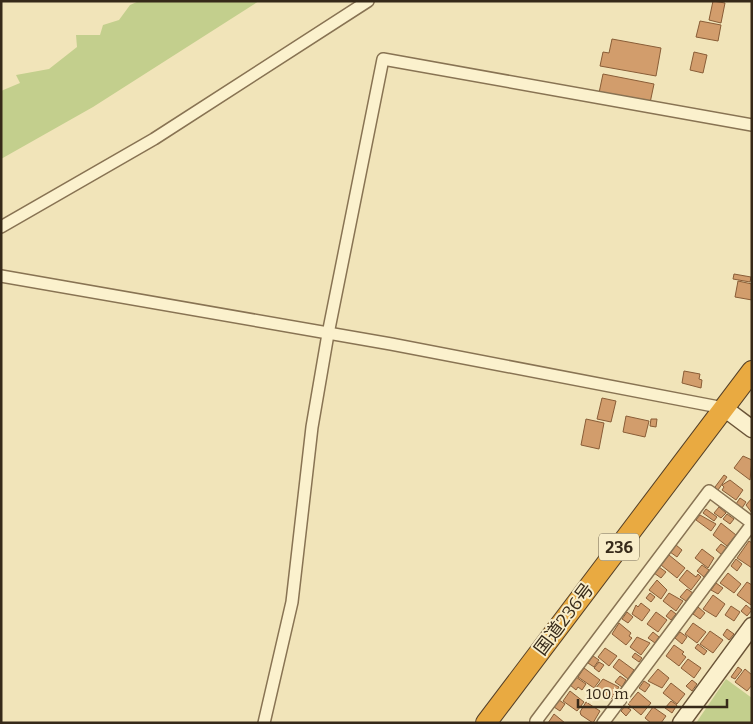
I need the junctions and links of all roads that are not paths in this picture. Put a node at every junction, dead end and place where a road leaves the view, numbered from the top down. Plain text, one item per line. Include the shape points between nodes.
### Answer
1 (368, 1) edge
2 (752, 125) edge
3 (1, 227) edge
4 (1, 276) edge
5 (328, 334) junction
6 (752, 371) edge
7 (724, 408) junction
8 (752, 429) edge
9 (752, 524) edge
10 (752, 626) edge
11 (264, 723) edge
12 (486, 723) edge
13 (538, 723) edge
14 (603, 723) edge
15 (681, 723) edge

1 - 3 street via 154,138
2 - 5 street via 383,59
4 - 5 street
5 - 7 street
5 - 11 street via 312,427 292,602
6 - 7 highway, 国道236号 / 236
7 - 8 street
7 - 12 highway, 国道236号 / 236
9 - 13 street via 709,491 536,721
9 - 14 street
10 - 15 street

